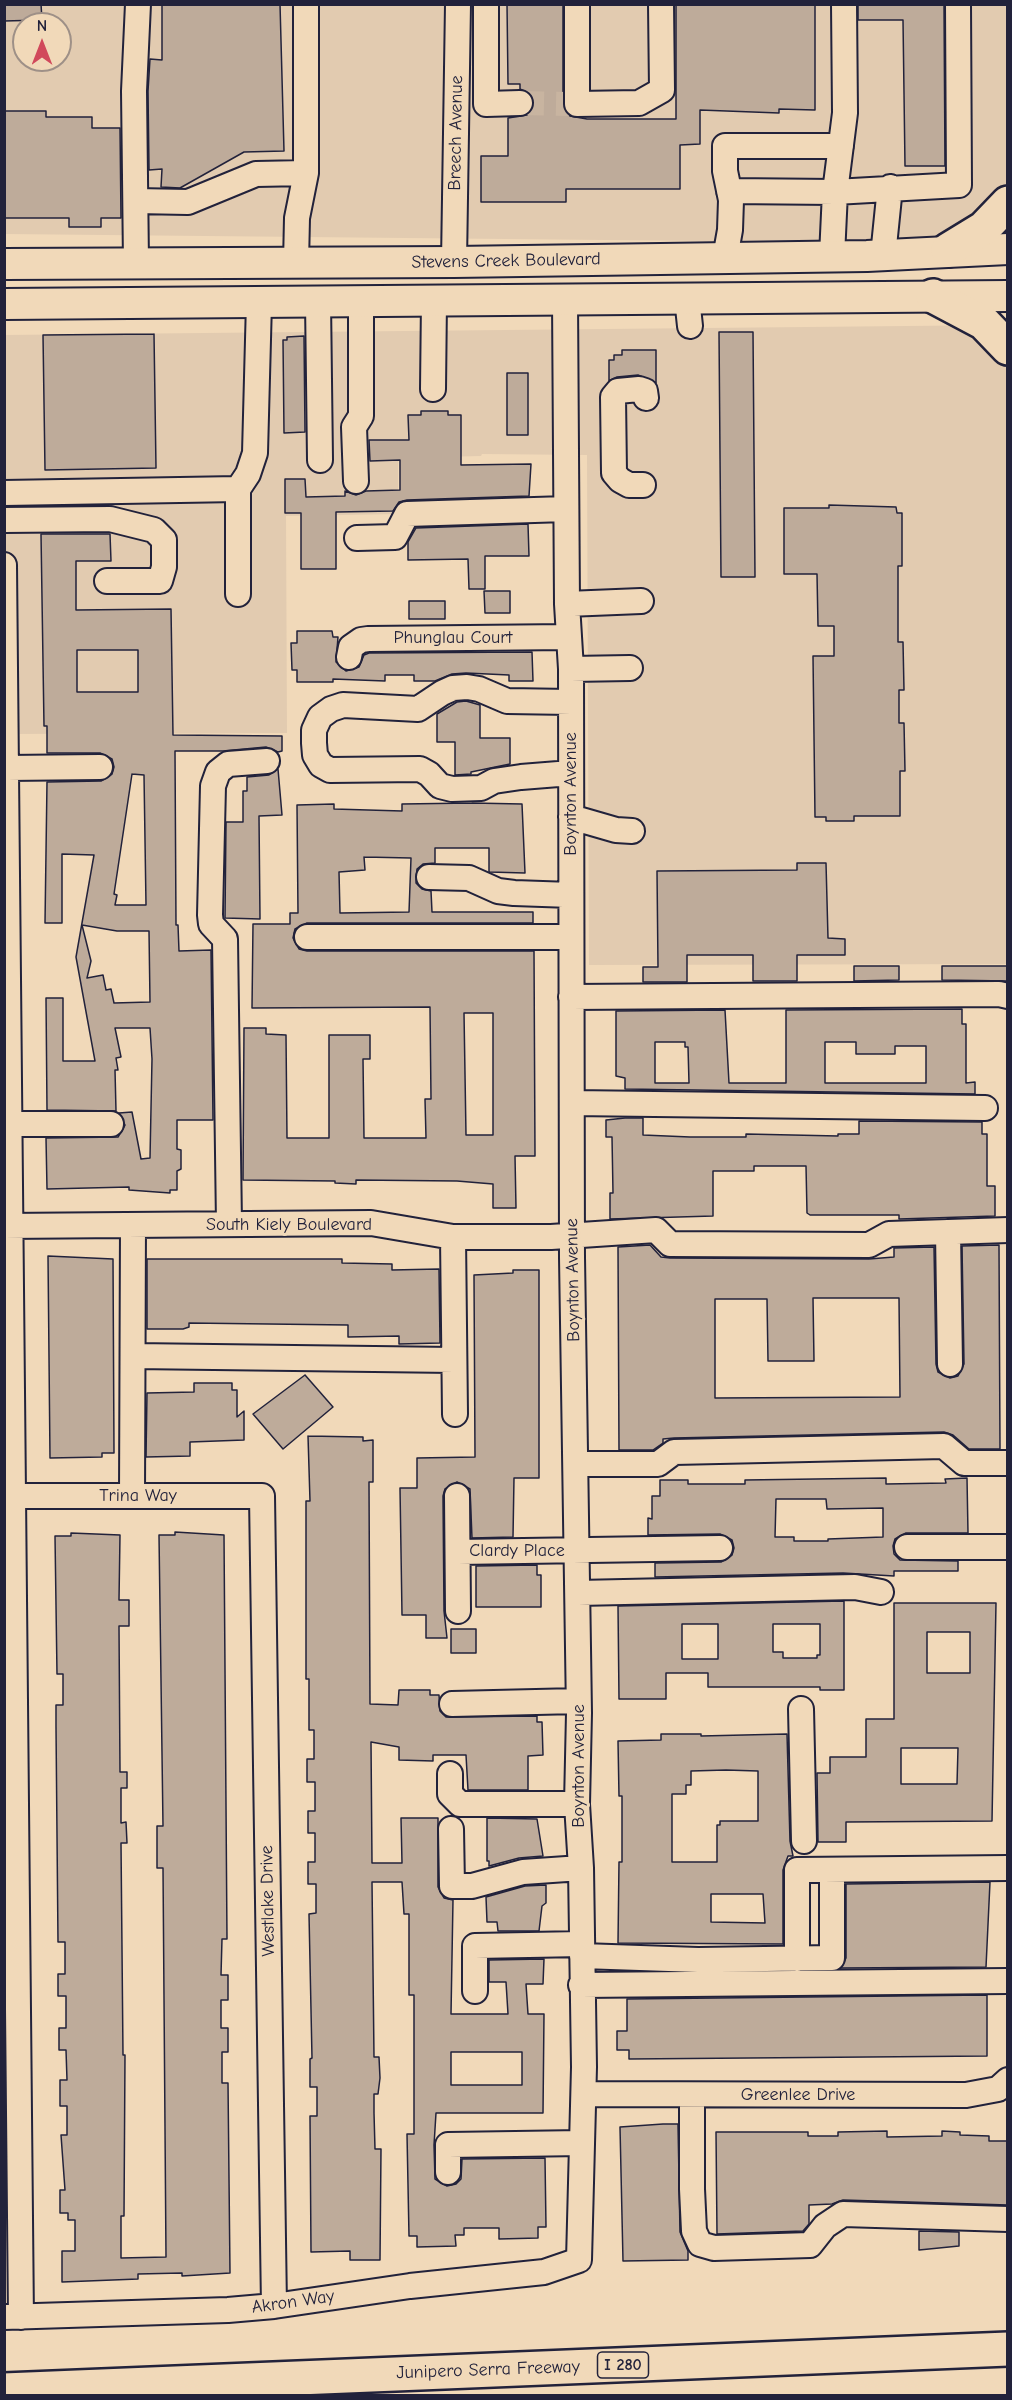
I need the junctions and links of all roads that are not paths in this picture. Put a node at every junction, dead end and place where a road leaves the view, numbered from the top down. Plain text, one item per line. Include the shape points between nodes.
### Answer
1 (138, 4) edge
2 (306, 4) edge
3 (458, 4) edge
4 (486, 4) edge
5 (577, 4) edge
6 (661, 4) edge
7 (844, 4) edge
8 (958, 4) edge
9 (456, 103) junction
10 (519, 103) tunnel mouth
11 (486, 104) junction
12 (842, 146) junction
13 (306, 173) junction
14 (890, 187) junction
15 (729, 191) junction
16 (835, 192) junction
17 (136, 201) junction
18 (1008, 203) edge
19 (1008, 249) edge
20 (948, 250) junction
21 (832, 256) junction
22 (883, 256) junction
23 (725, 258) junction
24 (618, 260) junction
25 (296, 262) junction
26 (454, 262) junction
27 (69, 263) junction
28 (136, 263) junction
29 (4, 264) edge
30 (933, 296) junction
31 (1008, 296) edge
32 (565, 299) junction
33 (361, 300) junction
34 (391, 300) junction
35 (434, 300) junction
36 (318, 301) junction
37 (4, 302) edge
38 (259, 302) junction
39 (1008, 348) edge
40 (433, 388) dead end
41 (646, 398) dead end
42 (320, 460) dead end
43 (356, 481) dead end
44 (644, 485) dead end
45 (238, 489) junction
46 (4, 493) edge
47 (566, 509) junction
48 (4, 520) edge
49 (357, 538) dead end
50 (4, 565) edge
51 (107, 581) dead end
52 (238, 594) dead end
53 (641, 601) dead end
54 (567, 604) junction
55 (568, 637) junction
56 (349, 657) dead end
57 (630, 668) dead end
58 (571, 669) junction
59 (5, 692) edge
60 (571, 702) junction
61 (267, 762) dead end
62 (100, 767) dead end
63 (7, 768) junction
64 (571, 773) junction
65 (6, 793) edge
66 (571, 818) junction
67 (632, 831) dead end
68 (429, 877) dead end
69 (571, 895) junction
70 (307, 937) dead end
71 (571, 937) junction
72 (6, 940) edge
73 (1008, 996) edge
74 (572, 997) junction
75 (572, 1103) junction
76 (985, 1108) dead end
77 (10, 1124) junction
78 (111, 1124) dead end
79 (229, 1224) junction
80 (133, 1225) junction
81 (8, 1226) edge
82 (1008, 1230) edge
83 (948, 1232) junction
84 (572, 1235) junction
85 (453, 1237) junction
86 (134, 1356) junction
87 (454, 1360) junction
88 (9, 1363) edge
89 (950, 1364) dead end
90 (9, 1404) edge
91 (455, 1414) dead end
92 (1008, 1463) edge
93 (576, 1464) junction
94 (14, 1496) junction
95 (132, 1496) junction
96 (262, 1496) joint
97 (457, 1496) dead end
98 (9, 1546) edge
99 (907, 1547) dead end
100 (1008, 1547) edge
101 (720, 1548) dead end
102 (577, 1551) junction
103 (458, 1552) junction
104 (881, 1592) dead end
105 (578, 1593) junction
106 (458, 1611) dead end
107 (578, 1701) junction
108 (452, 1704) dead end
109 (801, 1709) dead end
110 (9, 1747) edge
111 (450, 1774) dead end
112 (577, 1804) junction
113 (452, 1829) dead end
114 (804, 1840) dead end
115 (1008, 1868) edge
116 (581, 1869) junction
117 (831, 1870) junction
118 (582, 1950) junction
119 (797, 1959) junction
120 (1008, 1981) edge
121 (581, 1985) junction
122 (475, 1991) dead end
123 (11, 2080) edge
124 (1005, 2087) edge
125 (584, 2094) junction
126 (692, 2096) junction
127 (582, 2144) junction
128 (448, 2172) dead end
129 (1008, 2218) edge
130 (579, 2260) joint
131 (274, 2306) junction
132 (13, 2317) edge
133 (1004, 2349) edge
134 (4, 2390) edge

1 - 17 street via 128,91
2 - 13 street
3 - 9 street, Breech Avenue
4 - 11 street
5 - 6 street via 573,104 639,103 662,90
7 - 12 street
8 - 14 street via 959,185
9 - 11 street
9 - 26 street, Breech Avenue
10 - 11 street
12 - 15 street via 725,146
12 - 16 street
13 - 17 street via 256,174 188,202
13 - 25 street via 297,218
14 - 16 street
14 - 22 street
15 - 16 street
15 - 23 street via 730,230
16 - 21 street
17 - 28 street
18 - 20 highway via 984,228
19 - 20 main road, Stevens Creek Boulevard
20 - 22 main road, Stevens Creek Boulevard
21 - 22 main road, Stevens Creek Boulevard
21 - 23 main road, Stevens Creek Boulevard
23 - 24 main road, Stevens Creek Boulevard
24 - 26 main road, Stevens Creek Boulevard
24 - 32 main road via 577,281
25 - 26 main road, Stevens Creek Boulevard
25 - 28 main road, Stevens Creek Boulevard
26 - 34 main road via 443,276 411,281
27 - 28 main road, Stevens Creek Boulevard
27 - 29 main road, Stevens Creek Boulevard
27 - 37 main road via 48,281 20,284 9,291
30 - 31 main road, Stevens Creek Boulevard
30 - 32 main road, Stevens Creek Boulevard via 689,312
30 - 39 highway via 984,323
32 - 35 main road, Stevens Creek Boulevard
32 - 47 street, Boynton Avenue
33 - 34 main road, Stevens Creek Boulevard
33 - 36 main road, Stevens Creek Boulevard
33 - 43 street via 361,416 354,427
34 - 35 main road, Stevens Creek Boulevard
35 - 40 street
36 - 38 main road, Stevens Creek Boulevard
36 - 42 street
37 - 38 main road, Stevens Creek Boulevard
38 - 45 street via 255,453
41 - 44 street via 645,391 639,389 618,391 613,397 614,472 629,485
45 - 46 street
45 - 52 street
47 - 49 street via 407,514 395,537
47 - 54 street, Boynton Avenue
48 - 51 street via 110,519 154,530 164,540 160,581
50 - 59 street
53 - 54 street
54 - 55 street, Boynton Avenue
55 - 56 street, Phunglau Court via 368,639 351,647
55 - 58 street, Boynton Avenue
57 - 58 street
58 - 60 street, Boynton Avenue
59 - 63 street
60 - 64 street, Boynton Avenue
60 - 64 street via 507,700 467,687 453,688 418,709 343,705 320,717 314,743 315,755 330,770 420,769 440,786 452,789
61 - 79 street via 228,764 218,772 213,786 210,915 211,924 225,939
62 - 63 street
63 - 65 street
64 - 66 street, Boynton Avenue
65 - 72 street
66 - 67 street
66 - 69 street, Boynton Avenue
68 - 69 street via 469,878 498,891
69 - 71 street, Boynton Avenue
70 - 71 street
71 - 74 street, Boynton Avenue
72 - 77 street
73 - 74 street
74 - 75 street, Boynton Avenue
75 - 76 street
75 - 84 street, Boynton Avenue
77 - 78 street
77 - 81 street
79 - 80 street, South Kiely Boulevard
79 - 85 street, South Kiely Boulevard via 371,1223
80 - 81 street, South Kiely Boulevard
80 - 86 street
81 - 88 street
82 - 83 street, South Kiely Boulevard
83 - 84 street, South Kiely Boulevard via 889,1234 869,1245 670,1244 656,1230
83 - 89 street
84 - 85 street, South Kiely Boulevard
84 - 93 street, Boynton Avenue
85 - 87 street
86 - 87 street
86 - 95 street
87 - 91 street
88 - 90 street
90 - 94 street
92 - 93 street via 964,1463 944,1446 674,1452 658,1464
93 - 102 street, Boynton Avenue
94 - 95 street, Trina Way
94 - 98 street
95 - 96 street, Trina Way
96 - 131 street, Westlake Drive
97 - 103 street, Clardy Place
98 - 110 street
99 - 100 street
101 - 102 street, Clardy Place
102 - 103 street, Clardy Place
102 - 105 street, Boynton Avenue
103 - 106 street, Clardy Place
104 - 105 street via 855,1587
105 - 107 street, Boynton Avenue
107 - 108 street
107 - 112 street, Boynton Avenue
109 - 114 street
110 - 123 street
111 - 112 street via 450,1794 460,1804
112 - 116 street, Boynton Avenue
113 - 116 street via 452,1886 472,1886 523,1872
115 - 117 street
116 - 118 street, Boynton Avenue
117 - 119 street via 797,1870
117 - 119 street via 832,1958
118 - 119 street via 698,1960
118 - 121 street, Boynton Avenue
118 - 122 street via 475,1946
120 - 121 street
121 - 125 street, Boynton Avenue
123 - 132 street
124 - 126 street, Greenlee Drive via 966,2095
125 - 126 street, Greenlee Drive
125 - 127 street, Boynton Avenue
126 - 129 street via 694,2231 700,2244 714,2248 810,2245 825,2226 843,2214
127 - 128 street via 448,2145
127 - 130 street, Boynton Avenue
130 - 131 street, Akron Way via 544,2272
131 - 132 street, Akron Way
133 - 134 highway, Junipero Serra Freeway / I 280

